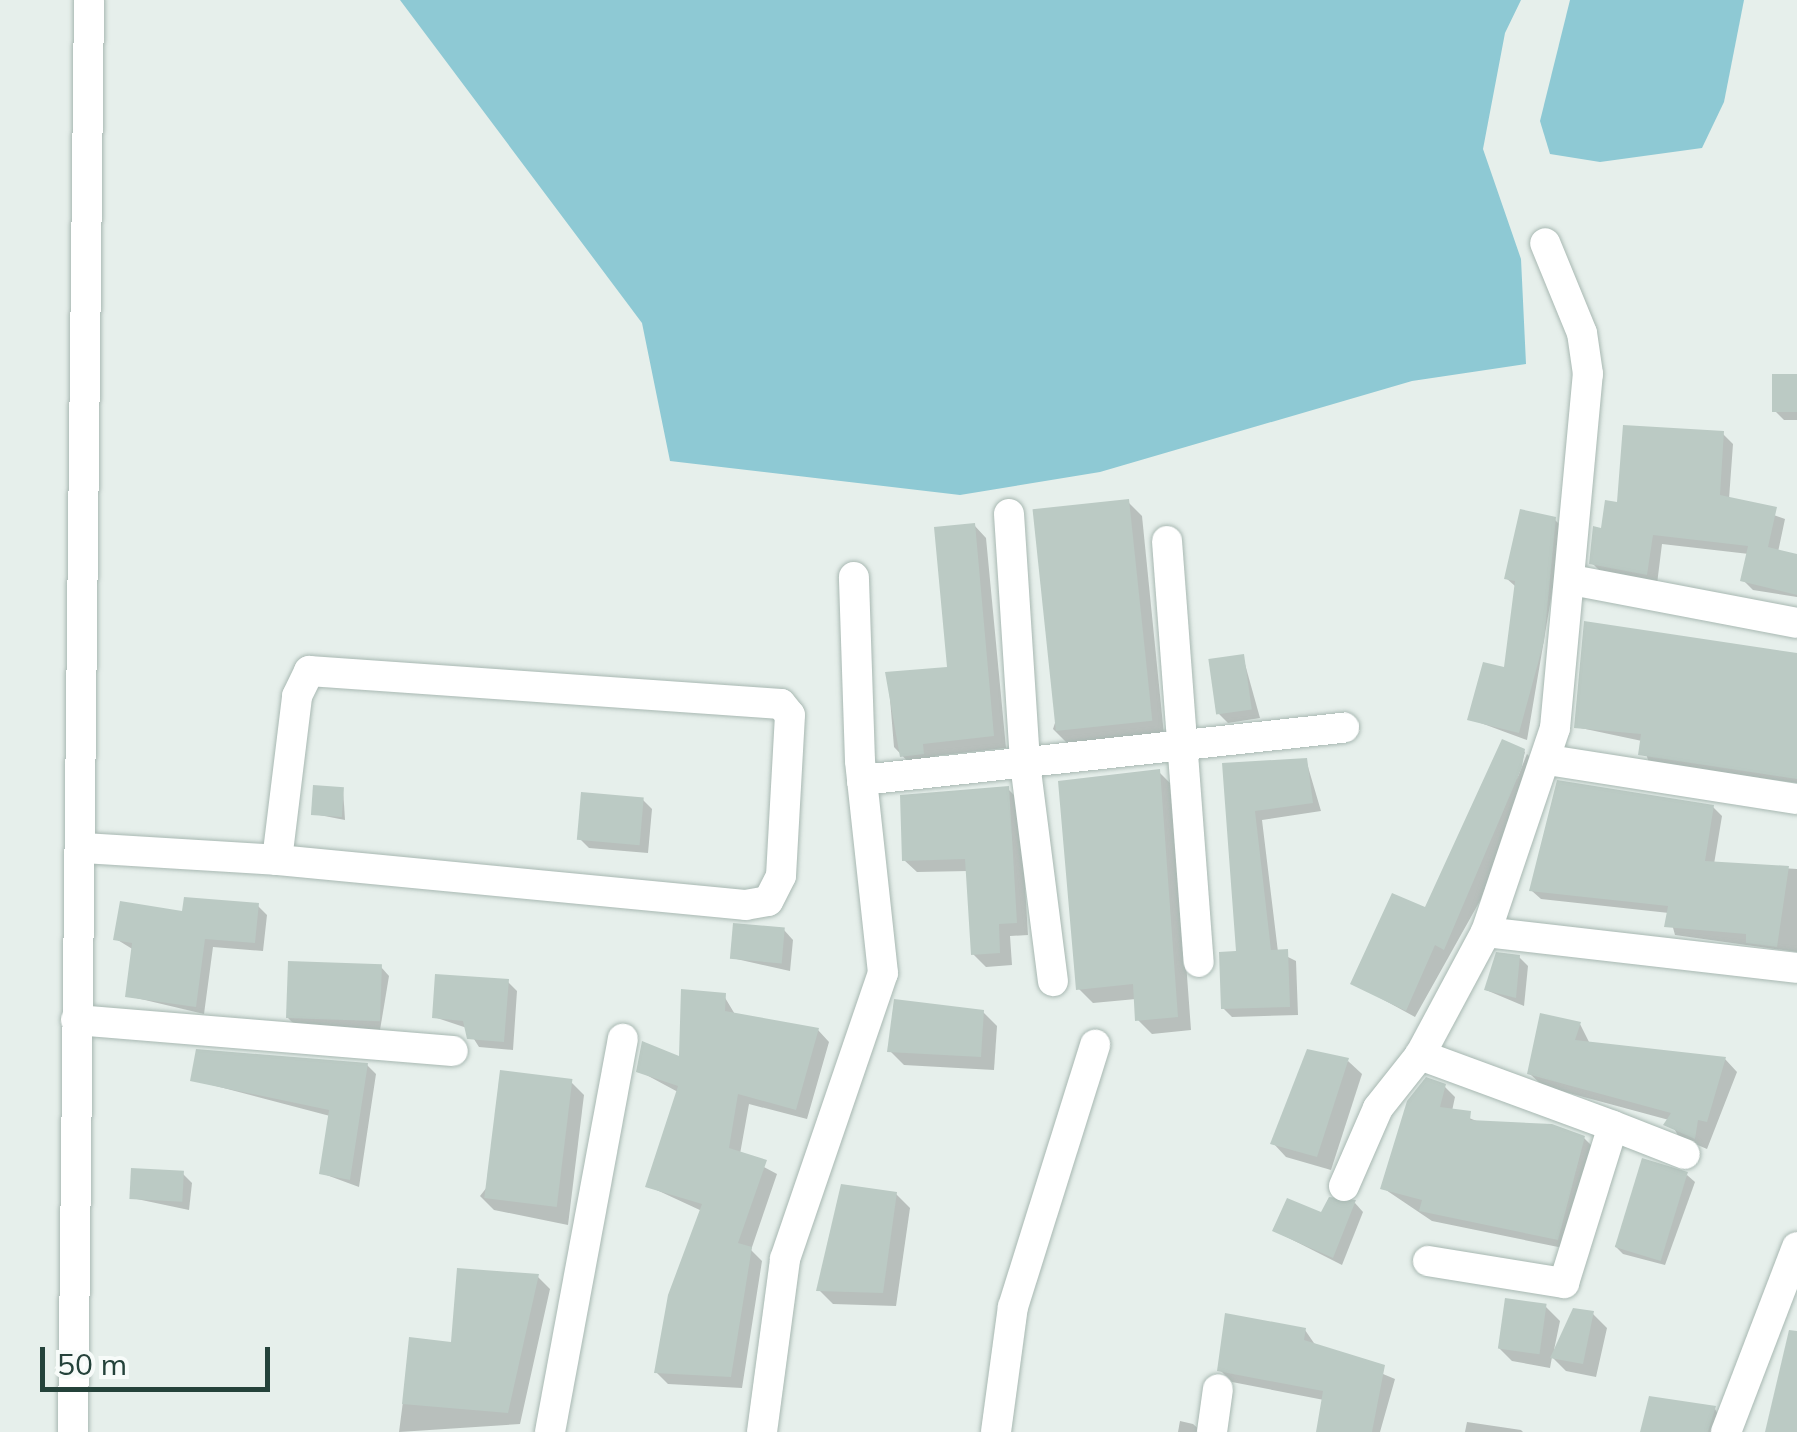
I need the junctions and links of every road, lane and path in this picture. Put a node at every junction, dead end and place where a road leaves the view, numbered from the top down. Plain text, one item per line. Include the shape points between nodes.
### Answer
1 (89, 0) edge
2 (1544, 243) dead end
3 (1009, 514) dead end
4 (1166, 541) dead end
5 (854, 577) dead end
6 (1572, 580) junction
7 (1797, 623) edge
8 (1344, 728) dead end
9 (1183, 744) junction
10 (1548, 760) junction
11 (1025, 764) junction
12 (862, 780) junction
13 (1797, 799) edge
14 (82, 848) junction
15 (277, 860) junction
16 (1486, 932) junction
17 (1200, 962) dead end
18 (1797, 968) edge
19 (1053, 981) dead end
20 (76, 1020) junction
21 (623, 1039) dead end
22 (1095, 1045) dead end
23 (453, 1050) dead end
24 (1420, 1055) junction
25 (1613, 1126) junction
26 (1686, 1154) dead end
27 (1344, 1186) dead end
28 (1797, 1246) edge
29 (1428, 1261) dead end
30 (1218, 1389) dead end
31 (73, 1432) edge
32 (550, 1432) edge
33 (762, 1432) edge
34 (996, 1432) edge
35 (1212, 1432) edge
36 (1726, 1432) edge

1 - 14 street
2 - 6 street via 1586,346
3 - 11 street
4 - 9 street
5 - 12 street
6 - 7 street
6 - 10 street
8 - 9 street
9 - 11 street
9 - 17 street
10 - 13 street
10 - 16 street
11 - 12 street
11 - 19 street
12 - 33 street via 883,973 785,1258
14 - 15 street
14 - 20 street
15 - 15 street via 757,906 781,876 789,711 306,672
16 - 18 street
16 - 24 street
20 - 23 street
20 - 31 street
21 - 32 street
22 - 34 street via 1014,1307
24 - 25 street
24 - 27 street via 1378,1108
25 - 26 street
25 - 29 street via 1564,1283
28 - 36 street
30 - 35 street

